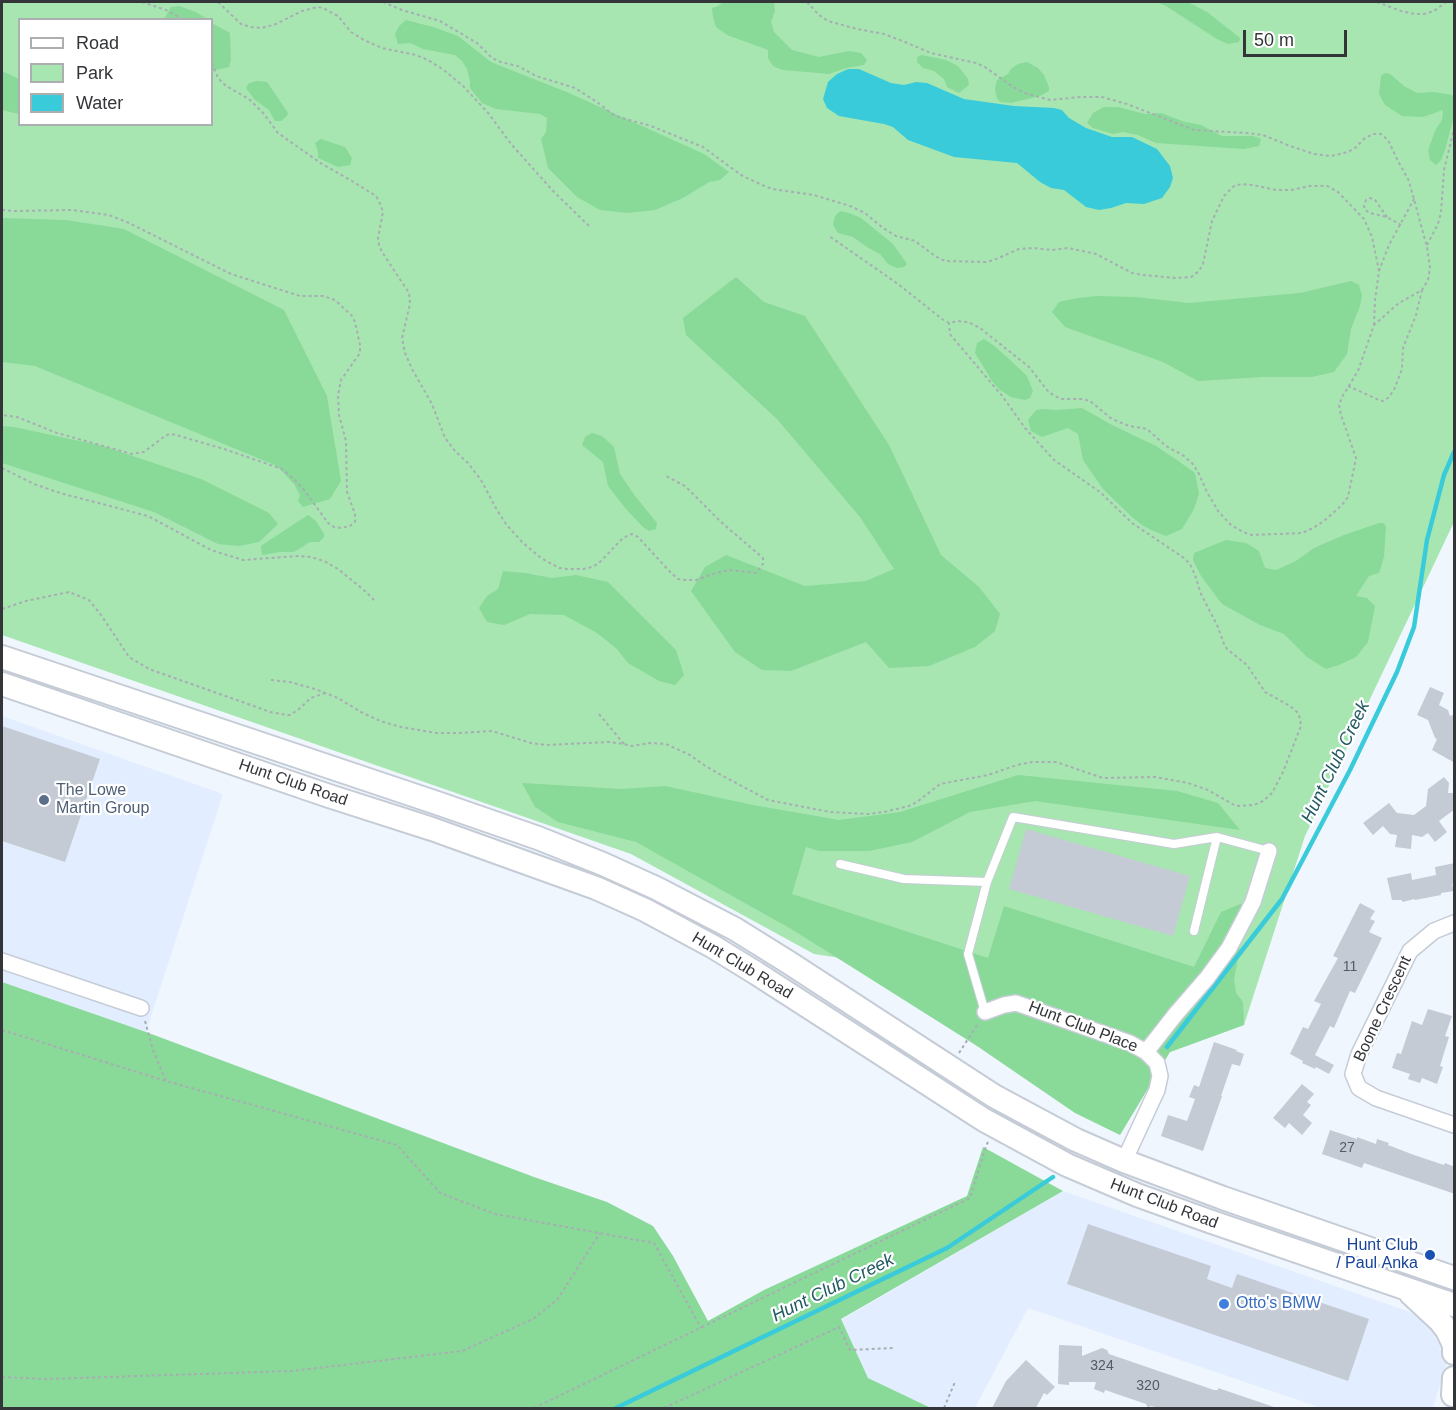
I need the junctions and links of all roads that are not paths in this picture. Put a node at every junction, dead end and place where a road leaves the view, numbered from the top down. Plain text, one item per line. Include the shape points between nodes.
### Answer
1 (2, 657) edge
2 (2, 684) edge
3 (1217, 837) junction
4 (1269, 850) joint
5 (840, 864) dead end
6 (987, 882) junction
7 (1455, 923) edge
8 (1194, 931) dead end
9 (2, 961) edge
10 (141, 1008) road end
11 (985, 1012) joint
12 (1146, 1052) junction
13 (1455, 1125) edge
14 (1124, 1161) junction
15 (1455, 1278) edge
16 (1406, 1289) junction
17 (1455, 1305) edge
18 (1455, 1353) edge

1 - 14 main road, Hunt Club Road via 538,838 631,876 735,929 994,1096
2 - 16 main road, Hunt Club Road via 596,888 735,960 998,1128 1067,1165 1137,1195
3 - 4 lane
3 - 6 lane via 1174,844 1013,817
3 - 8 lane
4 - 12 street, Hunt Club Place via 1253,902 1229,948
5 - 6 lane via 904,879
6 - 11 lane via 968,954
7 - 13 street, Boone Crescent via 1434,931 1410,951 1353,1074 1359,1088 1376,1098
9 - 10 street
11 - 12 street, Hunt Club Place via 1016,1003
12 - 14 street, Hunt Club Place via 1157,1063 1160,1076
14 - 15 main road, Hunt Club Road
16 - 17 main road, Hunt Club Road
16 - 18 main road via 1447,1330

